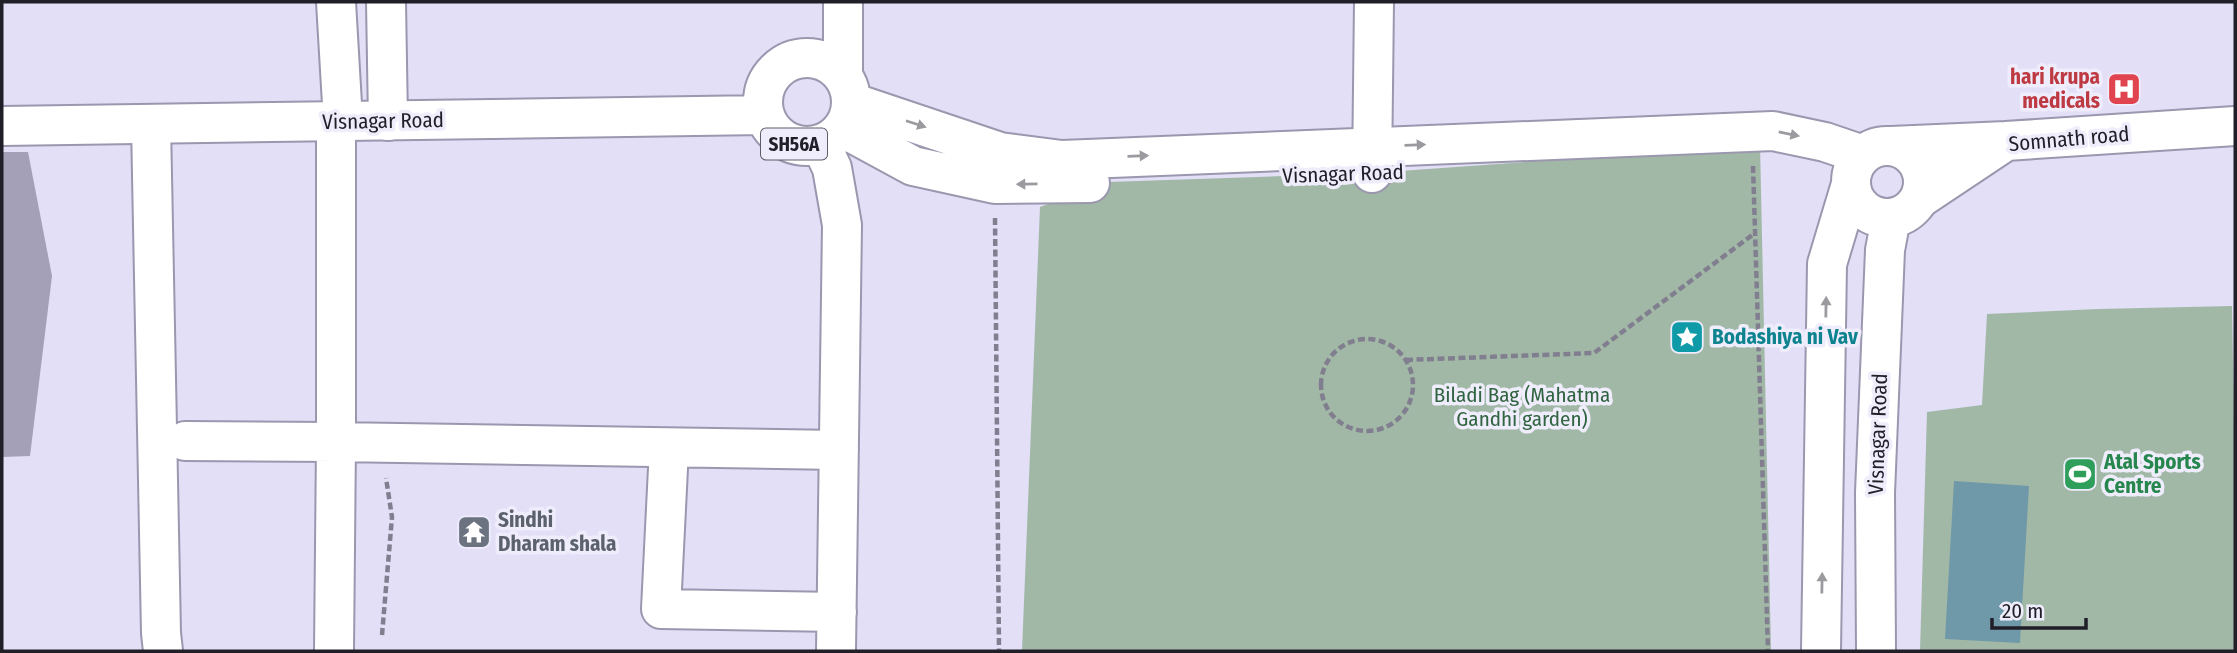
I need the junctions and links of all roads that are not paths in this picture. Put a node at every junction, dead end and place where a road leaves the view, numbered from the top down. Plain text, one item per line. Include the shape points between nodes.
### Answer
1 (336, 2) edge
2 (386, 2) edge
3 (822, 2) edge
4 (842, 2) edge
5 (1374, 2) edge
6 (807, 58) junction
7 (839, 113) junction
8 (765, 115) junction
9 (340, 121) junction
10 (388, 121) junction
11 (151, 124) junction
12 (2, 126) edge
13 (2235, 126) edge
14 (2006, 141) junction
15 (1372, 160) junction
16 (1864, 165) junction
17 (1905, 209) junction
18 (185, 441) dead end
19 (336, 442) junction
20 (669, 448) junction
21 (839, 450) junction
22 (837, 612) junction
23 (163, 651) edge
24 (334, 651) edge
25 (836, 651) edge
26 (1821, 651) edge
27 (1876, 651) edge

1 - 9 main road
2 - 10 main road
3 - 6 main road
4 - 7 main road
5 - 15 main road
6 - 7 main road via 833,66
6 - 8 main road, SH56A via 794,60 772,76 764,95
7 - 8 main road, SH56A via 807,146 781,138
7 -> 15 main road via 1000,152 1062,160
15 -> 7 main road, Visnagar Road via 995,184 913,166
7 - 21 main road via 832,168 842,225
8 - 10 main road, Visnagar Road
9 - 10 main road, Visnagar Road
9 - 11 main road, Visnagar Road
9 - 19 main road
11 - 12 main road, Visnagar Road
11 - 23 main road
13 - 14 main road, Somnath road
14 - 16 main road
14 - 17 main road, Somnath road
15 - 16 main road, Visnagar Road via 1753,154
15 -> 16 main road via 1773,131 1825,142
16 - 17 main road via 1857,202 1864,210 1872,215
16 - 17 main road, Visnagar Road via 1907,152 1918,165 1923,182
26 -> 16 main road via 1827,264
17 - 27 main road, Visnagar Road via 1885,250 1875,493
18 - 19 main road
19 - 20 main road
19 - 24 main road
20 - 21 main road
20 - 22 main road via 661,609
21 - 22 main road
22 - 25 main road

